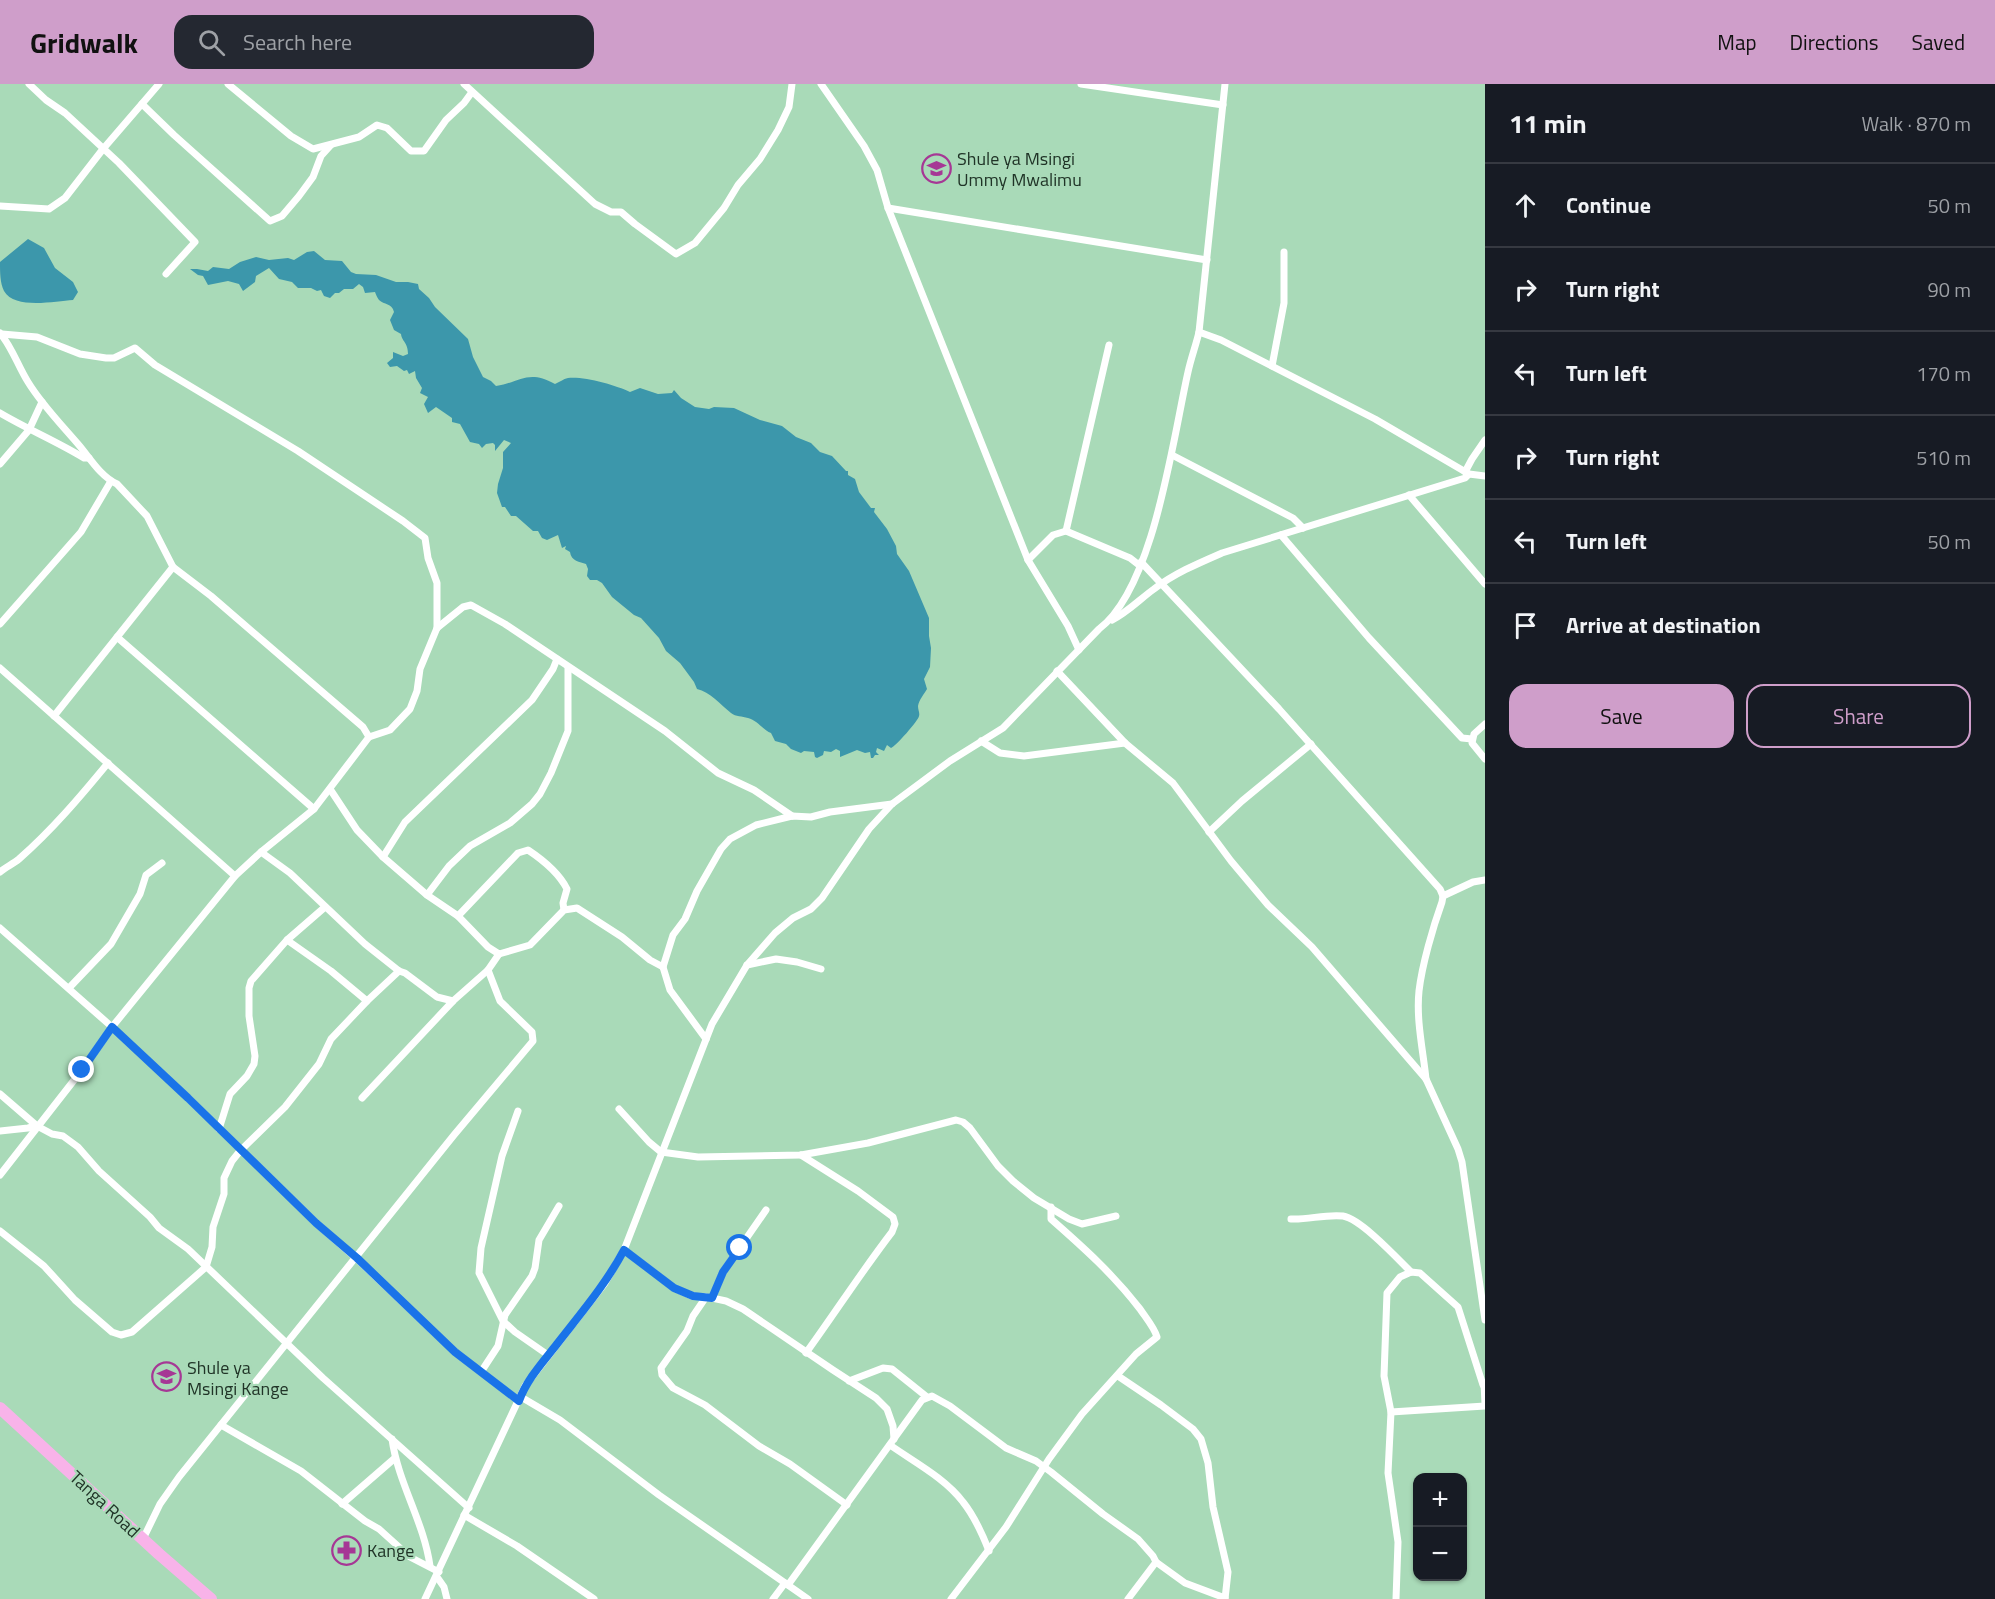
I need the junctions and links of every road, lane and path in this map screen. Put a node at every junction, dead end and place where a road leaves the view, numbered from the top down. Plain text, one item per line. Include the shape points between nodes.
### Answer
1 (29, 84) edge
2 (159, 84) edge
3 (228, 84) edge
4 (464, 84) edge
5 (792, 84) edge
6 (821, 84) edge
7 (1082, 84) edge
8 (1225, 84) edge
9 (237, 87) edge
10 (472, 92) junction
11 (142, 104) junction
12 (1223, 105) junction
13 (331, 145) junction
14 (104, 149) junction
15 (0, 206) edge
16 (888, 208) junction
17 (1284, 252) dead end
18 (1207, 260) junction
19 (166, 274) dead end
20 (1199, 332) junction
21 (1, 334) edge
22 (1109, 345) dead end
23 (1272, 366) junction
24 (42, 402) junction
25 (0, 412) edge
26 (28, 430) junction
27 (1485, 440) edge
28 (1172, 454) junction
29 (89, 458) junction
30 (0, 464) edge
31 (1467, 473) junction
32 (1485, 476) edge
33 (111, 481) junction
34 (1409, 495) junction
35 (1304, 528) junction
36 (1066, 531) junction
37 (1281, 534) junction
38 (1028, 560) junction
39 (1141, 562) junction
40 (173, 567) junction
41 (1162, 584) junction
42 (1485, 584) edge
43 (1110, 621) junction
44 (0, 624) edge
45 (437, 628) junction
46 (117, 637) junction
47 (1079, 650) junction
48 (557, 659) junction
49 (568, 667) junction
50 (0, 668) edge
51 (1057, 671) junction
52 (54, 716) junction
53 (1485, 724) edge
54 (369, 737) junction
55 (1472, 739) junction
56 (981, 741) junction
57 (1125, 744) junction
58 (1311, 744) junction
59 (1485, 759) edge
60 (108, 763) junction
61 (330, 789) junction
62 (892, 804) junction
63 (314, 809) junction
64 (792, 816) junction
65 (1209, 832) junction
66 (261, 852) junction
67 (383, 857) junction
68 (162, 863) dead end
69 (0, 872) edge
70 (235, 876) junction
71 (1485, 880) edge
72 (428, 895) junction
73 (1443, 896) junction
74 (325, 907) junction
75 (564, 910) junction
76 (458, 916) junction
77 (0, 928) edge
78 (287, 940) junction
79 (499, 954) junction
80 (747, 964) junction
81 (663, 967) junction
82 (821, 969) dead end
83 (488, 970) junction
84 (399, 971) junction
85 (69, 988) junction
86 (367, 1001) junction
87 (453, 1001) junction
88 (112, 1027) junction
89 (706, 1039) junction
90 (1426, 1079) junction
91 (0, 1094) edge
92 (362, 1098) dead end
93 (619, 1109) dead end
94 (518, 1111) dead end
95 (36, 1126) junction
96 (219, 1129) junction
97 (0, 1131) edge
98 (240, 1150) junction
99 (661, 1152) junction
100 (801, 1155) junction
101 (0, 1175) edge
102 (559, 1206) dead end
103 (1051, 1208) junction
104 (766, 1210) dead end
105 (1116, 1216) dead end
106 (1291, 1219) dead end
107 (0, 1231) edge
108 (624, 1250) junction
109 (357, 1258) junction
110 (206, 1267) junction
111 (1412, 1272) junction
112 (709, 1297) junction
113 (1485, 1320) edge
114 (503, 1321) junction
115 (287, 1343) junction
116 (806, 1353) junction
117 (548, 1355) junction
118 (481, 1372) junction
119 (1118, 1376) junction
120 (1485, 1377) edge
121 (849, 1381) junction
122 (1483, 1385) junction
123 (927, 1396) junction
124 (520, 1399) junction
125 (1485, 1405) edge
126 (0, 1408) edge
127 (1391, 1412) junction
128 (221, 1425) junction
129 (392, 1439) junction
130 (892, 1442) junction
131 (395, 1458) junction
132 (1044, 1468) junction
133 (342, 1504) junction
134 (847, 1505) junction
135 (469, 1508) junction
136 (464, 1515) junction
137 (143, 1539) junction
138 (989, 1551) junction
139 (1156, 1562) junction
140 (430, 1566) junction
141 (438, 1574) junction
142 (786, 1584) junction
143 (211, 1599) edge
144 (425, 1599) edge
145 (447, 1599) edge
146 (594, 1599) edge
147 (773, 1599) edge
148 (808, 1599) edge
149 (951, 1599) edge
150 (1128, 1599) edge
151 (1225, 1599) edge
152 (1395, 1599) edge

1 - 14 street
2 - 11 street
3 - 9 street
4 - 10 street
5 - 10 street via 789,107 760,159 695,243 676,254 621,212 595,204
6 - 16 street via 877,170
7 - 12 street
8 - 12 street
9 - 13 street via 291,136 313,149
10 - 13 street via 424,151 411,151 387,128 377,125 359,137
11 - 13 street via 270,221 282,216 299,196
11 - 14 street
12 - 18 street
14 - 15 street via 65,198 49,209
14 - 19 street via 195,242
16 - 18 street
16 - 38 street
17 - 23 street via 1284,303
18 - 20 street
20 - 23 street
20 - 28 street
21 - 24 street
21 - 45 street via 37,337 80,354 106,358 135,348 403,521 425,538 436,584
22 - 36 street
23 - 31 street via 1375,419
24 - 26 street
24 - 29 street
25 - 26 street
26 - 29 street
26 - 30 street
27 - 31 street
28 - 35 street via 1293,518
28 - 39 street
29 - 33 street
31 - 32 street
31 - 34 street via 1465,478
33 - 40 street via 147,516
33 - 44 street via 81,532
34 - 35 street
34 - 42 street
35 - 37 street
36 - 38 street via 1053,535
36 - 39 street via 1139,565
37 - 41 street via 1194,564
37 - 55 street via 1369,638 1462,738
38 - 47 street
39 - 41 street
39 - 43 street
40 - 46 street
40 - 54 street via 354,719
41 - 43 street
41 - 58 street
43 - 47 street
45 - 48 street via 471,605
45 - 54 street via 420,669 410,709 390,730
46 - 52 street
46 - 63 street
47 - 51 street
48 - 49 street
48 - 67 street via 532,700 405,822
49 - 64 street via 665,731 718,773 754,790
49 - 72 street via 568,731 540,794 510,823 470,846
50 - 52 street
51 - 56 street via 1003,728
51 - 57 street
52 - 60 street
53 - 55 street
54 - 61 street
55 - 59 street
56 - 57 street via 1000,753 1024,756
56 - 62 street
57 - 65 street via 1173,783
58 - 65 street
58 - 73 street
60 - 69 street via 44,836
60 - 70 street
61 - 63 street
61 - 67 street via 357,830
62 - 64 street via 811,817
62 - 80 street via 869,829 822,898 811,909 792,918
63 - 66 street
64 - 81 street via 756,825 730,838 674,935
65 - 90 street via 1269,905 1312,947
66 - 70 street
66 - 74 street
67 - 72 street
68 - 85 street via 146,875 140,894 111,944
70 - 88 street
71 - 73 street
72 - 76 street
73 - 90 street via 1419,991
74 - 78 street
74 - 84 street
75 - 76 street via 565,884 528,850 518,853
75 - 79 street via 530,945
75 - 81 street via 577,908
76 - 79 street
77 - 85 street
78 - 86 street
78 - 96 street via 251,981 249,1016 254,1064 230,1094
79 - 83 street
80 - 82 street via 776,958
80 - 89 street
81 - 89 street via 670,990
83 - 87 street
83 - 109 street via 500,1001 532,1032 533,1041
84 - 86 street
84 - 87 street via 437,996
85 - 88 street
86 - 98 street via 331,1039 319,1064 285,1107
87 - 92 street
88 - 95 street
88 - 96 street
89 - 99 street
90 - 113 street via 1462,1162
91 - 95 street
93 - 99 street
94 - 114 street via 502,1156 479,1273
95 - 97 street
95 - 101 street
95 - 110 street via 63,1136 78,1147 159,1228
96 - 98 street
98 - 109 street
98 - 110 street via 224,1178 224,1194
99 - 100 street via 698,1157
99 - 108 street
100 - 103 street via 868,1143 956,1120 970,1128 1013,1181
100 - 116 street via 893,1216 895,1224
102 - 114 street via 539,1240 532,1276
103 - 105 street via 1078,1224
103 - 119 street via 1051,1219 1099,1260 1156,1334
104 - 112 street
106 - 111 street via 1345,1216 1368,1231
107 - 110 street via 44,1266 112,1332 121,1335 132,1332
108 - 112 street via 674,1288 693,1296
108 - 117 street via 605,1283
109 - 115 street
109 - 118 street
110 - 115 street
111 - 122 street via 1420,1273 1458,1306
111 - 127 street via 1400,1277 1387,1293 1384,1376
112 - 116 street via 743,1309
112 - 134 street via 661,1368 662,1375 674,1388 705,1405
114 - 117 street
114 - 118 street via 498,1346
115 - 128 street
115 - 129 street
116 - 121 street
117 - 124 street
118 - 124 street
119 - 132 street via 1082,1414
119 - 151 street via 1193,1429 1201,1439 1228,1572
120 - 122 street
121 - 123 street via 883,1368 892,1369
121 - 130 street via 887,1409 893,1426
122 - 125 street
123 - 130 street
123 - 132 street via 943,1401 1005,1448
124 - 135 street
124 - 142 street via 560,1420
125 - 127 street
126 - 137 highway, Tanga Road
127 - 152 street via 1388,1473 1398,1542
128 - 133 street via 301,1471
128 - 137 street via 179,1476
129 - 131 street
129 - 135 street
130 - 134 street
130 - 138 street via 963,1501
131 - 133 street
131 - 140 street
132 - 138 street
132 - 139 street via 1138,1539
133 - 140 street via 379,1529 410,1557
134 - 142 street
135 - 136 street
136 - 141 street
136 - 146 street
137 - 143 highway, Tanga Road
138 - 149 street
139 - 150 street
139 - 151 street via 1185,1583
140 - 141 street
141 - 144 street
141 - 145 street
142 - 147 street
142 - 148 street

